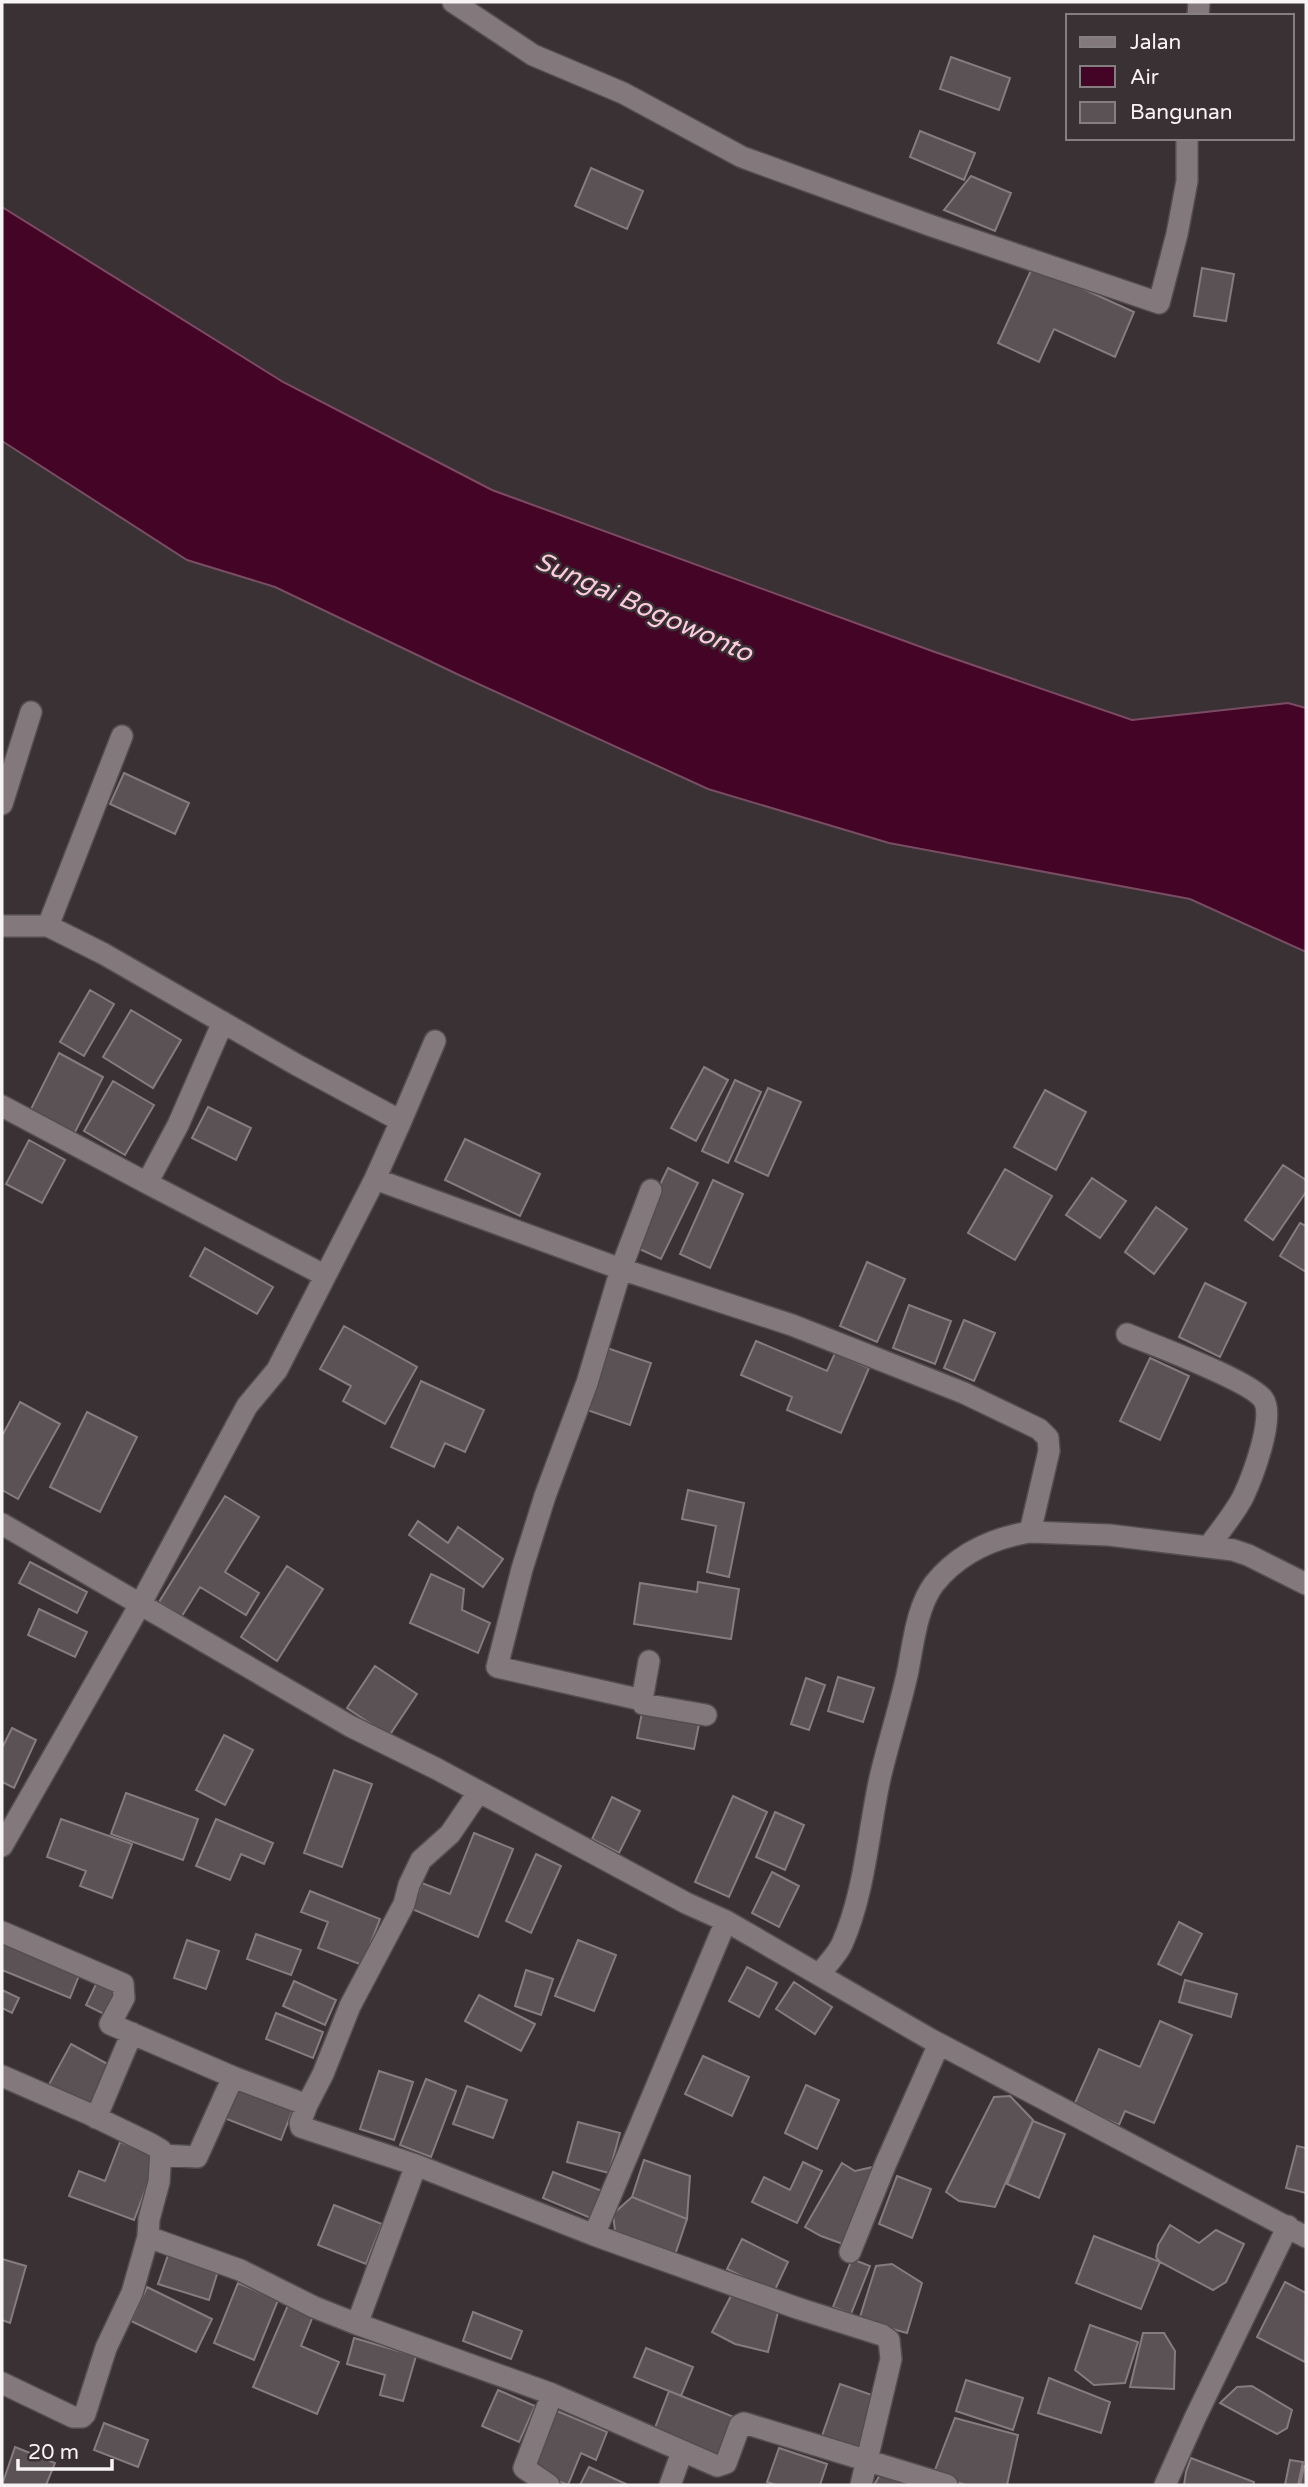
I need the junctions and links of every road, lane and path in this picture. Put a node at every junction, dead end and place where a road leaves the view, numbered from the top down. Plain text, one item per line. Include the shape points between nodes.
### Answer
1 (453, 2) edge
2 (1187, 140) edge
3 (31, 712) dead end
4 (122, 736) dead end
5 (2, 804) edge
6 (2, 926) edge
7 (48, 926) junction
8 (223, 1022) junction
9 (435, 1041) dead end
10 (2, 1106) edge
11 (401, 1121) junction
12 (374, 1179) junction
13 (147, 1183) junction
14 (650, 1191) dead end
15 (621, 1269) junction
16 (324, 1275) junction
17 (1127, 1334) dead end
18 (2, 1524) edge
19 (1030, 1532) junction
20 (1209, 1546) junction
21 (1306, 1584) edge
22 (141, 1603) junction
23 (649, 1661) dead end
24 (642, 1700) junction
25 (706, 1715) dead end
26 (478, 1793) junction
27 (2, 1846) edge
28 (726, 1922) junction
29 (2, 1932) edge
30 (820, 1974) junction
31 (132, 2033) junction
32 (939, 2044) junction
33 (2, 2076) edge
34 (233, 2077) junction
35 (307, 2105) junction
36 (96, 2118) junction
37 (162, 2155) junction
38 (416, 2165) junction
39 (1297, 2232) edge
40 (594, 2235) junction
41 (148, 2237) junction
42 (850, 2252) dead end
43 (357, 2324) junction
44 (2, 2383) edge
45 (552, 2394) junction
46 (682, 2452) junction
47 (867, 2460) junction
48 (549, 2485) edge
49 (670, 2485) edge
50 (861, 2485) edge
51 (947, 2485) edge
52 (1166, 2485) edge

1 - 2 street via 533,55 657,110 743,157 1158,303 1187,181
3 - 5 street
4 - 7 street
6 - 7 street
7 - 8 street
8 - 11 street
8 - 13 street
9 - 11 street
10 - 13 street
11 - 12 street
12 - 15 street
12 - 16 street
13 - 16 street
14 - 15 street
15 - 19 street via 792,1325 964,1393 1039,1429 1048,1438 1049,1451
15 - 24 street via 522,1569 497,1667
16 - 22 street via 277,1370 247,1406
17 - 20 street via 1218,1373 1264,1400 1269,1413 1264,1438 1242,1499
18 - 22 street
19 - 20 street
19 - 30 street via 983,1544 933,1586 921,1614 880,1777 853,1913 841,1947
20 - 21 street via 1248,1555
22 - 26 street via 350,1727
22 - 27 street
23 - 24 street
24 - 25 street via 643,1704
26 - 28 street
26 - 35 street via 450,1834 421,1860
28 - 30 street
28 - 40 street
29 - 31 street via 123,1984 124,1998 110,2024
30 - 32 street
31 - 34 street
31 - 36 street
32 - 39 street
32 - 42 street
33 - 36 street
34 - 35 street
34 - 37 street via 197,2157
35 - 38 street via 300,2123 304,2130
36 - 37 street via 156,2147
37 - 41 street
38 - 40 street
38 - 43 street
39 - 52 street via 1195,2418
40 - 47 street via 889,2340 891,2359
41 - 43 street via 240,2270
41 - 44 street via 132,2293 106,2348 82,2417 73,2417
43 - 45 street
45 - 46 street
45 - 48 street via 524,2469
46 - 47 street via 721,2466 744,2423
46 - 49 street
47 - 50 street
47 - 51 street

